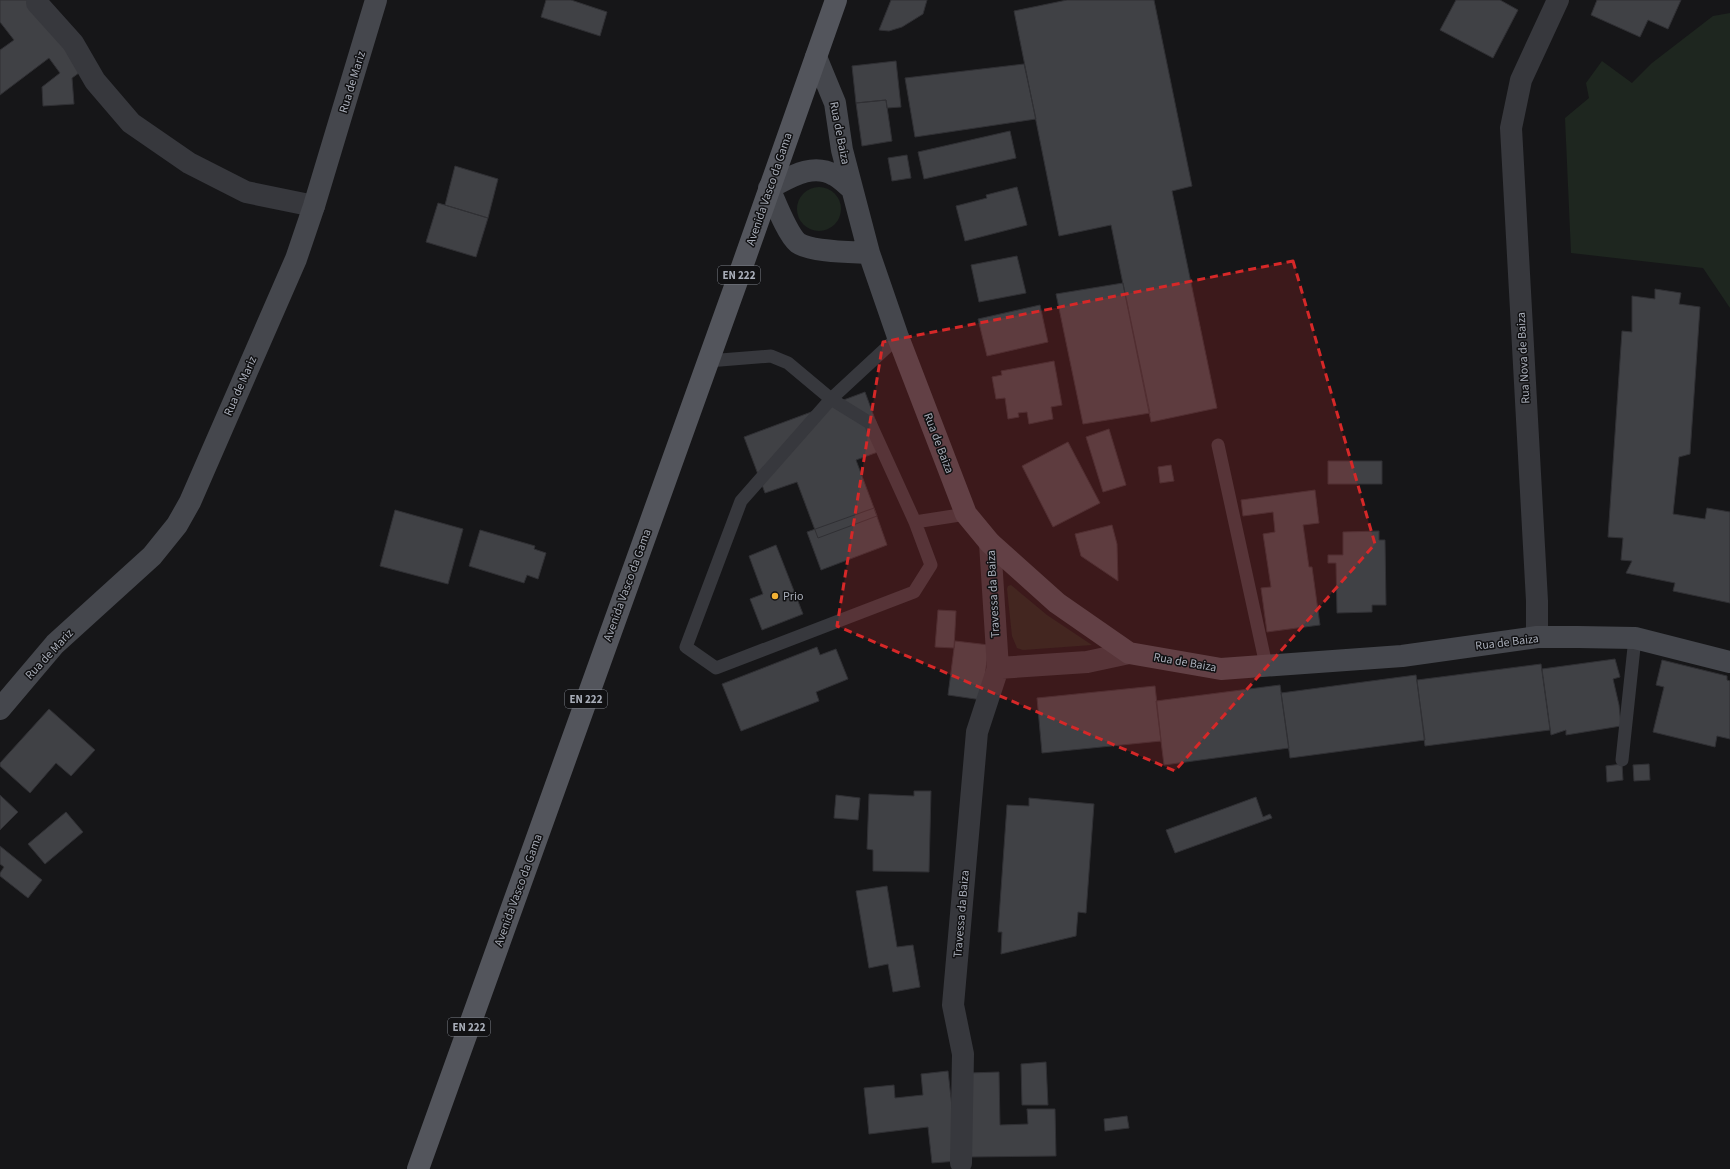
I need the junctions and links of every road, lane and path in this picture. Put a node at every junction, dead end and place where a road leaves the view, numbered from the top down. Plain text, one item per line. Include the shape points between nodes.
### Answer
1 (376, 0) edge
2 (836, 0) edge
3 (1558, 0) edge
4 (37, 3) dead end
5 (816, 57) junction
6 (769, 188) junction
7 (851, 188) junction
8 (314, 206) junction
9 (869, 253) junction
10 (898, 337) junction
11 (708, 361) junction
12 (831, 399) junction
13 (1218, 445) dead end
14 (966, 514) junction
15 (915, 522) junction
16 (990, 543) junction
17 (1537, 637) junction
18 (1635, 638) junction
19 (1130, 653) junction
20 (1730, 662) edge
21 (1266, 666) junction
22 (998, 668) junction
23 (0, 709) edge
24 (1622, 760) dead end
25 (961, 1163) dead end
26 (418, 1169) edge

1 - 8 street, Rua de Mariz
2 - 5 main road, Avenida Vasco da Gama / EN 222
3 - 17 street, Rua Nova de Baiza via 1521,80 1511,128
4 - 8 street via 73,43 95,81 131,123 189,162 246,192
5 - 6 main road, Avenida Vasco da Gama / EN 222
5 - 7 street, Rua de Baiza via 835,103
6 - 7 street, Rua de Baiza via 808,170 834,174
6 - 9 street via 788,229 798,243 818,249
6 - 11 main road, Avenida Vasco da Gama / EN 222
7 - 9 street, Rua de Baiza
8 - 23 street, Rua de Mariz via 296,259 190,502 177,525 152,556 55,644
9 - 10 street, Rua de Baiza
10 - 12 lane
10 - 14 street, Rua de Baiza
11 - 12 lane via 771,356 788,363
11 - 26 main road, Avenida Vasco da Gama / EN 222
12 - 15 lane via 870,423
12 - 15 lane via 740,501 686,647 716,668 914,592 931,565
13 - 21 lane
14 - 15 lane
14 - 16 street, Rua de Baiza
16 - 19 street, Rua de Baiza via 1056,603
16 - 22 street, Travessa da Baiza
17 - 18 street, Rua de Baiza
17 - 21 street, Rua de Baiza via 1402,656
18 - 20 street, Rua de Baiza
18 - 24 lane
19 - 21 street, Rua de Baiza via 1220,669
19 - 22 street via 1087,662
22 - 25 street, Travessa da Baiza via 977,732 953,1005 963,1054

